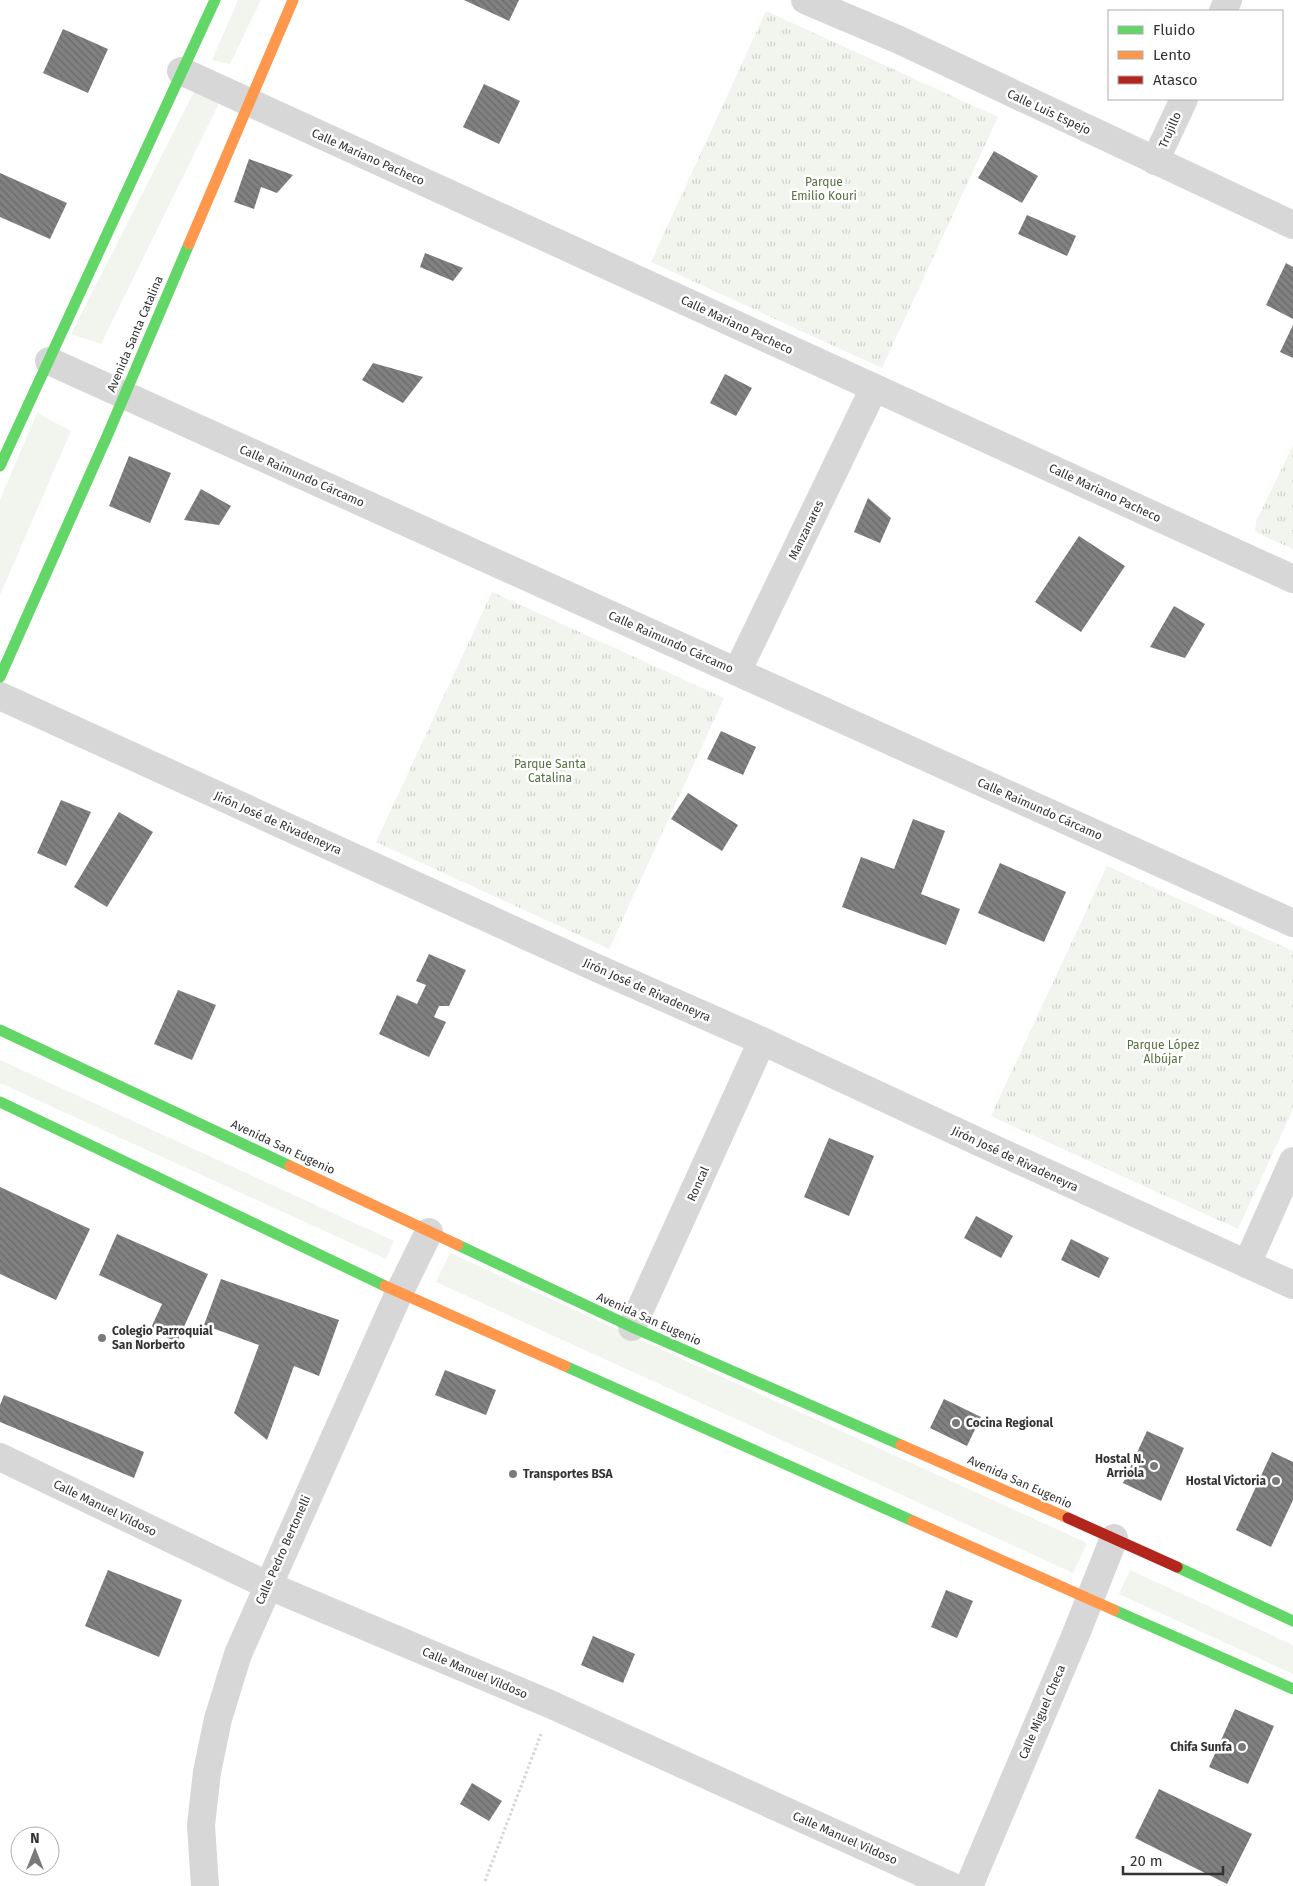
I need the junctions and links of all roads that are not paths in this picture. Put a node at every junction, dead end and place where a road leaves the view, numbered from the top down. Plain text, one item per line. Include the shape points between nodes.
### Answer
1 (214, 0) edge
2 (293, 0) edge
3 (806, 0) edge
4 (181, 72) junction
5 (1184, 100) edge
6 (249, 102) junction
7 (1155, 161) junction
8 (1293, 224) edge
9 (49, 362) junction
10 (874, 388) junction
11 (124, 395) junction
12 (0, 466) edge
13 (1293, 579) edge
14 (737, 672) junction
15 (0, 677) edge
16 (0, 696) edge
17 (1293, 923) edge
18 (0, 1030) edge
19 (762, 1041) junction
20 (0, 1102) edge
21 (1293, 1161) edge
22 (430, 1232) junction
23 (1246, 1264) junction
24 (1293, 1286) edge
25 (399, 1293) junction
26 (632, 1327) junction
27 (0, 1457) edge
28 (1114, 1538) junction
29 (267, 1585) junction
30 (1090, 1599) junction
31 (1293, 1621) edge
32 (1293, 1689) edge
33 (206, 1886) edge
34 (951, 1886) edge
35 (969, 1886) edge

1 - 4 street
2 - 6 street, Avenida Santa Catalina
3 - 7 street, Calle Luis Espejo via 897,39
4 - 6 street, Calle Mariano Pacheco
4 - 9 street
5 - 7 street, Trujillo
6 - 10 street, Calle Mariano Pacheco
6 - 11 street, Avenida Santa Catalina
7 - 8 street, Calle Luis Espejo
9 - 11 street, Calle Raimundo Cárcamo
9 - 12 street
10 - 13 street, Calle Mariano Pacheco
10 - 14 street, Manzanares
11 - 14 street, Calle Raimundo Cárcamo
11 - 15 street, Avenida Santa Catalina
14 - 17 street, Calle Raimundo Cárcamo
16 - 19 street, Jirón José de Rivadeneyra
18 - 22 street, Avenida San Eugenio
19 - 23 street, Jirón José de Rivadeneyra
19 - 26 street, Roncal
20 - 25 street
21 - 23 street
22 - 25 street, Calle Pedro Bertonelli
22 - 26 street, Avenida San Eugenio
23 - 24 street, Jirón José de Rivadeneyra
25 - 29 street, Calle Pedro Bertonelli
25 - 30 street
26 - 28 street, Avenida San Eugenio
27 - 29 street, Calle Manuel Vildoso
28 - 30 street, Calle Miguel Checa
28 - 31 street, Avenida San Eugenio
29 - 33 street, Calle Pedro Bertonelli via 238,1654 218,1719 209,1763 201,1825
29 - 34 street, Calle Manuel Vildoso via 552,1705
30 - 32 street
30 - 35 street, Calle Miguel Checa

